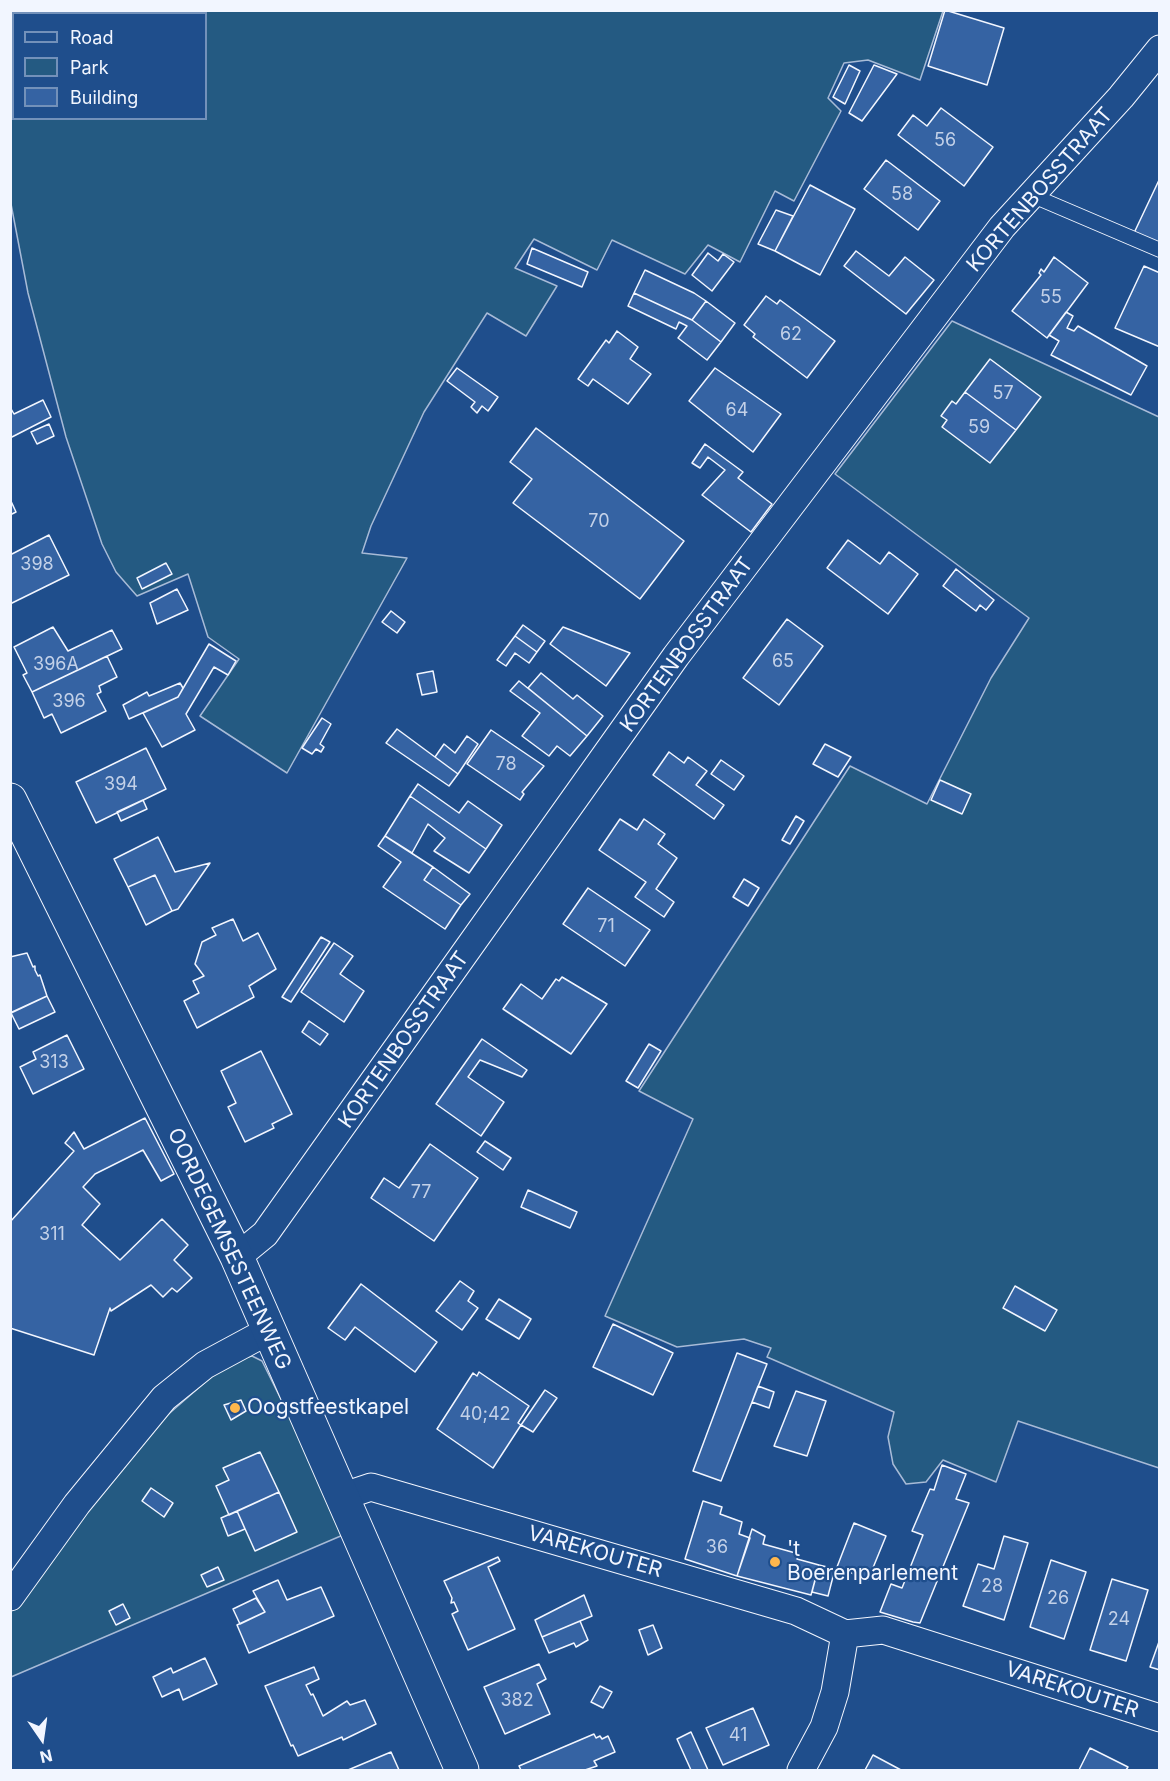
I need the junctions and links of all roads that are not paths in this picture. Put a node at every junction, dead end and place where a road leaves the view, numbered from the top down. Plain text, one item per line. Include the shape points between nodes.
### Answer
1 (1160, 49) edge
2 (1031, 195) junction
3 (1160, 250) edge
4 (10, 800) edge
5 (237, 1257) junction
6 (268, 1331) junction
7 (341, 1497) junction
8 (10, 1597) edge
9 (845, 1634) junction
10 (1160, 1718) edge
11 (462, 1770) edge
12 (801, 1770) edge

1 - 2 street, KORTENBOSSTRAAT
2 - 3 lane
2 - 5 street, KORTENBOSSTRAAT via 1002,227 676,656 266,1234
4 - 5 street, OORDEGEMSESTEENWEG
5 - 6 street, OORDEGEMSESTEENWEG
6 - 7 street, OORDEGEMSESTEENWEG
6 - 8 street via 205,1365 164,1398 77,1504
7 - 9 street, VAREKOUTER via 371,1487 795,1611
7 - 11 street, OORDEGEMSESTEENWEG
9 - 10 street, VAREKOUTER via 883,1630
9 - 12 street via 835,1692 824,1727

